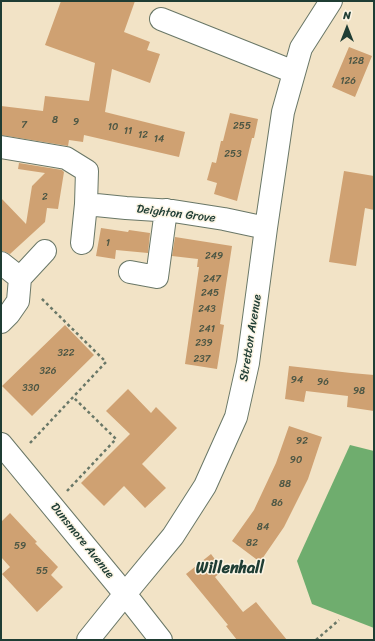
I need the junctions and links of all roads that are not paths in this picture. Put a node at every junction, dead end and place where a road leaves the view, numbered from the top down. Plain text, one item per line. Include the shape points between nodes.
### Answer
1 (331, 1) edge
2 (161, 19) dead end
3 (294, 72) junction
4 (1, 147) edge
5 (86, 204) junction
6 (166, 210) junction
7 (266, 228) junction
8 (82, 243) dead end
9 (45, 251) dead end
10 (1, 263) edge
11 (130, 272) dead end
12 (20, 278) junction
13 (1, 322) edge
14 (8, 451) edge
15 (125, 594) junction
16 (88, 640) edge
17 (161, 640) edge

1 - 3 street, Stretton Avenue via 301,48
2 - 3 street
3 - 7 street, Stretton Avenue via 283,112
4 - 5 street via 66,158 87,171
5 - 6 street, Deighton Grove
5 - 8 street
6 - 7 street, Deighton Grove
6 - 11 street via 157,277
7 - 15 street, Stretton Avenue via 248,363 236,417 205,486 173,536
9 - 12 street
10 - 12 street
12 - 13 street via 18,301
14 - 15 street, Dunsmore Avenue
15 - 16 street, Stretton Avenue
15 - 17 street, Dunsmore Avenue

